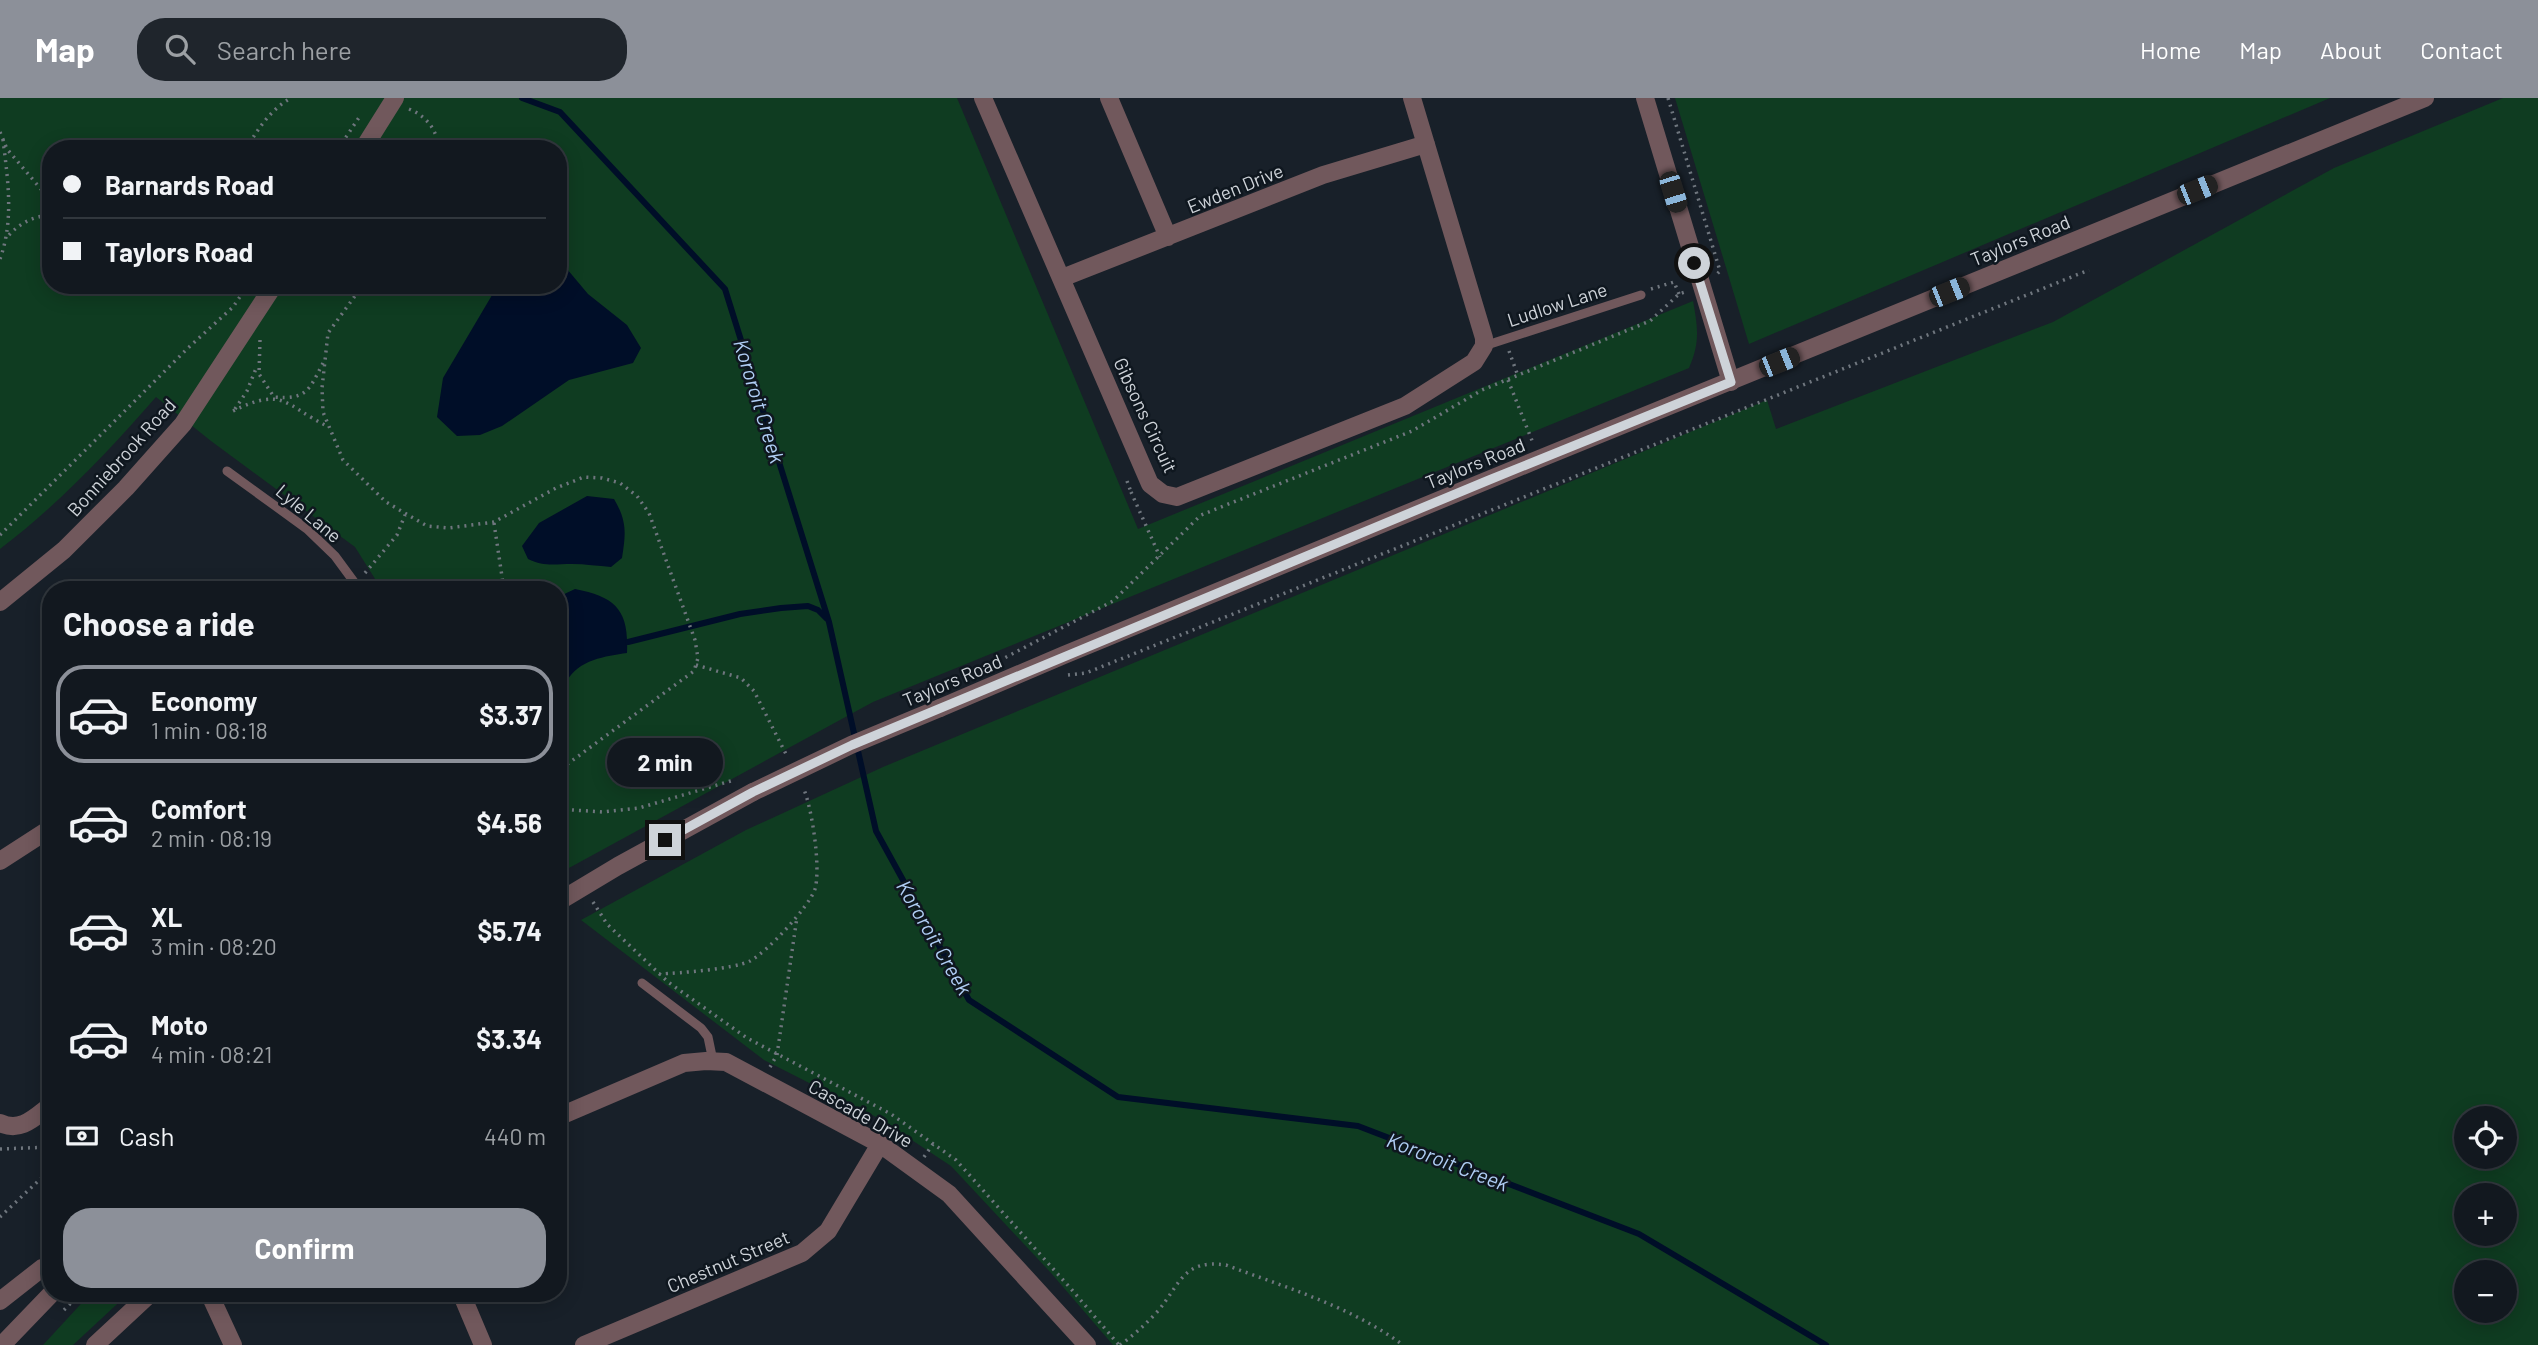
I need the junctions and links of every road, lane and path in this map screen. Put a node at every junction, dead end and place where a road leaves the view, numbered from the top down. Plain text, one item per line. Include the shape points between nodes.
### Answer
1 (291, 98) edge
2 (983, 98) edge
3 (1109, 98) edge
4 (1412, 98) edge
5 (1644, 98) edge
6 (2425, 98) edge
7 (400, 102) edge
8 (365, 108) dead end
9 (0, 132) edge
10 (3, 140) junction
11 (252, 140) edge
12 (344, 140) edge
13 (370, 140) edge
14 (438, 140) edge
15 (1426, 144) junction
16 (42, 191) edge
17 (42, 217) edge
18 (8, 237) junction
19 (1168, 237) junction
20 (0, 259) edge
21 (2089, 270) dead end
22 (1062, 278) junction
23 (239, 294) edge
24 (242, 294) edge
25 (268, 294) edge
26 (356, 294) edge
27 (1679, 294) dead end
28 (1641, 295) joint
29 (240, 298) junction
30 (260, 339) dead end
31 (1505, 339) junction
32 (1484, 346) junction
33 (327, 354) junction
34 (258, 363) junction
35 (1518, 376) dead end
36 (1508, 380) dead end
37 (1731, 382) junction
38 (274, 397) junction
39 (329, 427) junction
40 (1539, 459) junction
41 (227, 471) dead end
42 (1150, 484) junction
43 (405, 515) junction
44 (494, 522) junction
45 (0, 535) edge
46 (1160, 557) dead end
47 (353, 581) edge
48 (355, 581) edge
49 (503, 581) edge
50 (0, 602) edge
51 (696, 666) junction
52 (1065, 675) dead end
53 (788, 758) dead end
54 (567, 764) edge
55 (741, 778) dead end
56 (799, 780) dead end
57 (567, 810) edge
58 (42, 834) edge
59 (0, 861) edge
60 (567, 897) edge
61 (797, 916) junction
62 (659, 974) dead end
63 (642, 983) dead end
64 (776, 1055) dead end
65 (713, 1062) junction
66 (42, 1111) edge
67 (567, 1113) edge
68 (0, 1123) edge
69 (880, 1144) junction
70 (42, 1147) edge
71 (0, 1149) edge
72 (42, 1177) edge
73 (0, 1217) edge
74 (42, 1268) edge
75 (0, 1301) edge
76 (43, 1302) edge
77 (141, 1302) edge
78 (213, 1302) edge
79 (465, 1302) edge
80 (1084, 1344) edge
81 (2, 1345) edge
82 (95, 1345) edge
83 (233, 1345) edge
84 (483, 1345) edge
85 (584, 1345) edge
86 (1120, 1345) edge
87 (1403, 1345) edge

1 - 11 path via 279,105
2 - 22 street, Gibsons Circuit
3 - 19 street
4 - 15 street
5 - 37 street
6 - 37 street, Taylors Road
7 - 13 street, bridge
7 - 14 path via 424,116
8 - 12 path
9 - 10 path
10 - 16 path
10 - 18 path
15 - 19 street, Ewden Drive via 1323,175
15 - 32 street
17 - 18 path via 27,221
18 - 20 path
19 - 22 street, Ewden Drive
21 - 52 path via 1086,673
22 - 42 street, Gibsons Circuit
23 - 29 path
24 - 29 path
25 - 50 street, Bonniebrook Road via 183,424 65,550
26 - 33 path via 328,333
27 - 28 path via 1674,282
28 - 31 lane, Ludlow Lane
29 - 45 path
30 - 34 path
31 - 32 lane, Ludlow Lane
31 - 35 path
32 - 42 street, Gibsons Circuit via 1474,362 1405,407 1177,497
33 - 38 path via 306,391 292,399
33 - 39 path via 322,388
34 - 38 path via 259,374
34 - 38 path via 233,411 256,399
36 - 40 path
37 - 40 street, Taylors Road
38 - 39 path
39 - 43 path via 344,460
40 - 60 street, Taylors Road, bridge via 852,745 753,792
41 - 47 lane, Lyle Lane via 307,529
42 - 46 path via 1131,492
43 - 44 path via 428,526 449,528
43 - 48 path via 397,535
44 - 49 path
44 - 51 path via 584,477 603,478 638,496 649,513 695,640
51 - 53 path via 741,677 754,691
51 - 54 path
55 - 57 path via 639,808 603,813
56 - 61 path via 816,844 815,889
58 - 59 street
61 - 62 path via 748,962
61 - 64 path
63 - 65 lane via 701,1028 708,1037
65 - 67 street, Cascade Drive via 684,1063
65 - 69 street, Cascade Drive via 726,1062
66 - 68 street via 23,1125
69 - 80 street, Cascade Drive via 949,1195
69 - 85 street, Chestnut Street via 828,1231 802,1253
70 - 71 path
72 - 73 path
74 - 75 street
76 - 81 street
77 - 82 street
78 - 83 street
79 - 84 street
86 - 87 path via 1147,1323 1190,1269 1214,1264 1337,1306

